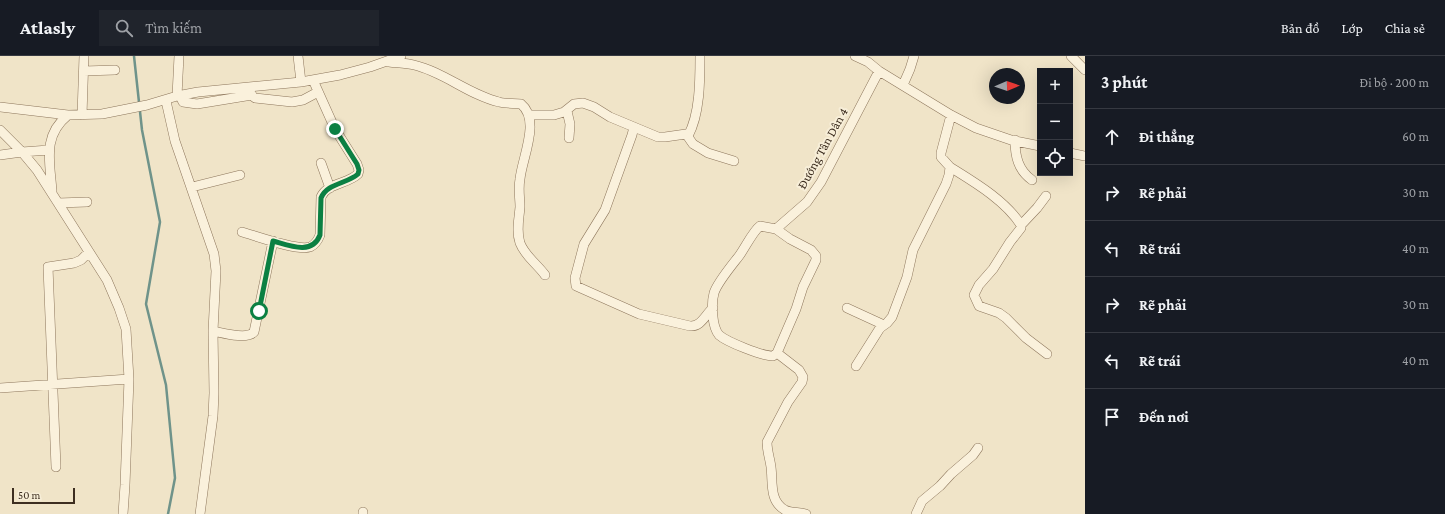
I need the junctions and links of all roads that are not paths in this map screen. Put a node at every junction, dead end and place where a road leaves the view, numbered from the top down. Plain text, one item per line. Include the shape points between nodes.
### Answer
1 (84, 56) edge
2 (179, 56) edge
3 (298, 56) edge
4 (401, 56) edge
5 (700, 56) edge
6 (856, 56) edge
7 (914, 56) edge
8 (1071, 56) edge
9 (385, 59) edge
10 (115, 70) dead end
11 (1085, 70) edge
12 (84, 71) junction
13 (879, 71) junction
14 (313, 80) junction
15 (301, 82) junction
16 (903, 85) junction
17 (251, 91) junction
18 (318, 92) junction
19 (178, 96) junction
20 (166, 100) junction
21 (0, 107) edge
22 (567, 110) junction
23 (68, 115) junction
24 (82, 115) junction
25 (530, 115) junction
26 (951, 115) junction
27 (634, 127) junction
28 (0, 130) edge
29 (688, 136) junction
30 (569, 138) dead end
31 (1015, 140) junction
32 (1037, 145) edge
33 (49, 150) junction
34 (22, 152) junction
35 (1073, 154) edge
36 (0, 155) edge
37 (1085, 156) edge
38 (734, 161) dead end
39 (321, 163) dead end
40 (950, 167) junction
41 (240, 174) dead end
42 (1032, 180) dead end
43 (192, 187) junction
44 (330, 188) junction
45 (52, 193) junction
46 (1046, 196) dead end
47 (87, 202) dead end
48 (58, 203) junction
49 (1021, 225) junction
50 (776, 229) junction
51 (242, 232) dead end
52 (273, 241) junction
53 (89, 252) junction
54 (545, 274) dead end
55 (713, 308) junction
56 (847, 308) dead end
57 (884, 325) junction
58 (213, 331) junction
59 (777, 352) junction
60 (1047, 354) dead end
61 (856, 366) dead end
62 (129, 379) junction
63 (53, 385) junction
64 (0, 388) edge
65 (978, 448) dead end
66 (56, 468) dead end
67 (123, 514) edge
68 (200, 514) edge
69 (806, 514) edge
70 (916, 514) edge

1 - 12 street
2 - 19 street
3 - 15 street
4 - 9 street
5 - 29 street via 700,82 693,127
6 - 13 street
7 - 16 street
8 - 11 street
9 - 14 street via 340,75
9 - 25 street via 428,70 491,100 521,104
10 - 12 street
12 - 24 street
13 - 16 street
13 - 50 street, Đướng Tân Dân 4 via 821,182 807,202
14 - 15 street
14 - 18 street
15 - 17 street
16 - 26 street
17 - 18 street via 257,98 289,102 303,100
17 - 19 street via 198,92
18 - 44 street via 335,129 359,170 357,176
19 - 20 street
20 - 24 street via 102,114
20 - 43 street via 175,141
21 - 23 street
22 - 25 street via 554,115
22 - 27 street via 574,104 583,103
22 - 30 street
23 - 24 street
23 - 33 street via 55,128
25 - 54 street via 529,145 520,179 518,232 523,249 530,260
26 - 31 street via 976,128
26 - 40 street via 941,152 941,157
27 - 29 street via 658,137 680,134
27 - 55 street via 605,210 584,244 575,278 576,286 639,314 690,326 698,324
28 - 34 street
29 - 38 street via 693,144 708,153
31 - 32 street
31 - 42 street via 1017,162
33 - 34 street
33 - 45 street
34 - 36 street
34 - 45 street
35 - 37 street
39 - 44 street
40 - 49 street via 986,190
40 - 57 street via 946,184 913,250 898,304 892,317
41 - 43 street
43 - 58 street via 215,260
44 - 52 street via 322,193 320,235 314,245 296,248
45 - 48 street
46 - 49 street
47 - 48 street
48 - 53 street
49 - 60 street via 974,295 979,306 1006,318
50 - 55 street via 760,226 757,228 714,293
50 - 59 street via 811,250 816,256
51 - 52 street
52 - 58 street via 254,332 242,336
53 - 62 street via 107,280 124,322
53 - 63 street via 74,263 48,267
55 - 59 street via 714,324 720,335 761,354 773,356
56 - 57 street
57 - 61 street
58 - 68 street via 213,416
59 - 69 street via 799,370 802,382 788,402 767,442 773,489 776,502 783,509
62 - 63 street
62 - 67 street
63 - 64 street
63 - 66 street
65 - 70 street via 922,501

